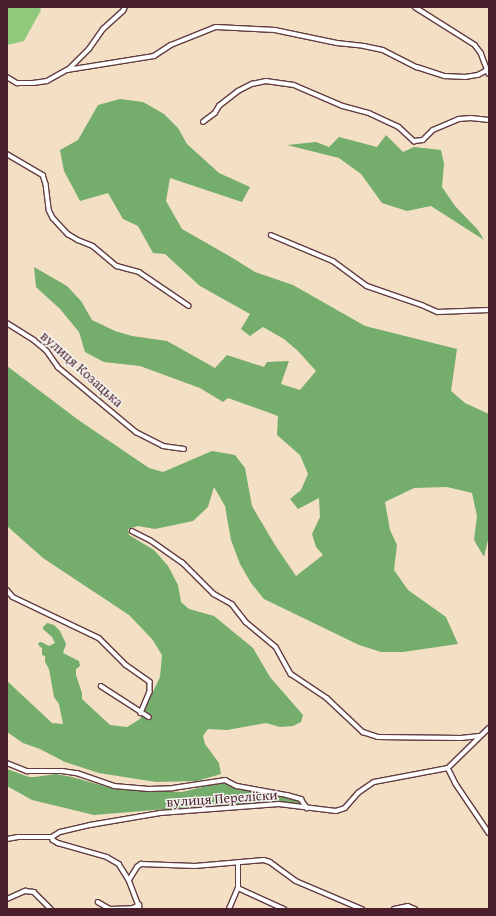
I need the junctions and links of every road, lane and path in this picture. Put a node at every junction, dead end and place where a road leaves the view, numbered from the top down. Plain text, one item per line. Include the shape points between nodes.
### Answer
1 (125, 7) edge
2 (415, 7) edge
3 (67, 70) junction
4 (488, 72) edge
5 (7, 77) edge
6 (489, 120) edge
7 (204, 122) dead end
8 (7, 154) edge
9 (271, 235) dead end
10 (190, 306) dead end
11 (489, 310) edge
12 (7, 323) edge
13 (184, 449) dead end
14 (132, 531) dead end
15 (7, 590) edge
16 (101, 686) dead end
17 (141, 713) junction
18 (149, 717) dead end
19 (489, 728) edge
20 (480, 736) junction
21 (7, 763) edge
22 (448, 768) junction
23 (307, 808) junction
24 (489, 833) edge
25 (52, 837) junction
26 (7, 839) edge
27 (238, 863) junction
28 (129, 880) junction
29 (238, 888) junction
30 (7, 899) edge
31 (98, 902) dead end
32 (140, 907) edge
33 (51, 909) edge
34 (229, 909) edge
35 (284, 909) edge
36 (362, 909) edge
37 (394, 909) edge
38 (415, 909) edge

1 - 3 street
2 - 4 street via 475,45
3 - 4 street via 154,56 171,44 216,26 275,30 383,50 417,67 445,76 465,77
3 - 5 street via 34,83 17,83
6 - 7 street via 459,119 433,130 422,140 414,141 399,126 369,113 343,106 294,85 266,80 238,91
8 - 10 street via 43,175 49,210 68,234 93,246 117,266 139,272
9 - 11 street via 333,261 366,286 438,312
12 - 13 street, вулиця Козацька via 38,343 58,366 136,432 163,446
14 - 20 street via 182,562 214,594 232,604 246,622 276,647 291,674 327,698 363,732 378,737
15 - 17 street via 14,596 99,638 126,665 150,682 150,692
16 - 17 street
17 - 18 street
19 - 20 street
20 - 22 street
21 - 23 street via 27,771 76,773 114,786 149,789 225,780 237,786 301,799
22 - 23 street, вулиця Переліски via 374,782 358,793 345,808 336,811
22 - 24 street
23 - 25 street, вулиця Переліски via 279,804 160,813 90,825 60,832
25 - 26 street
25 - 28 street via 58,843 115,861
27 - 28 street via 195,866 141,864
27 - 29 street
27 - 36 street via 264,860 270,862 296,881
28 - 32 street
29 - 34 street
29 - 35 street
30 - 33 street via 25,891 34,892
31 - 32 street via 110,908
37 - 38 street via 408,906

